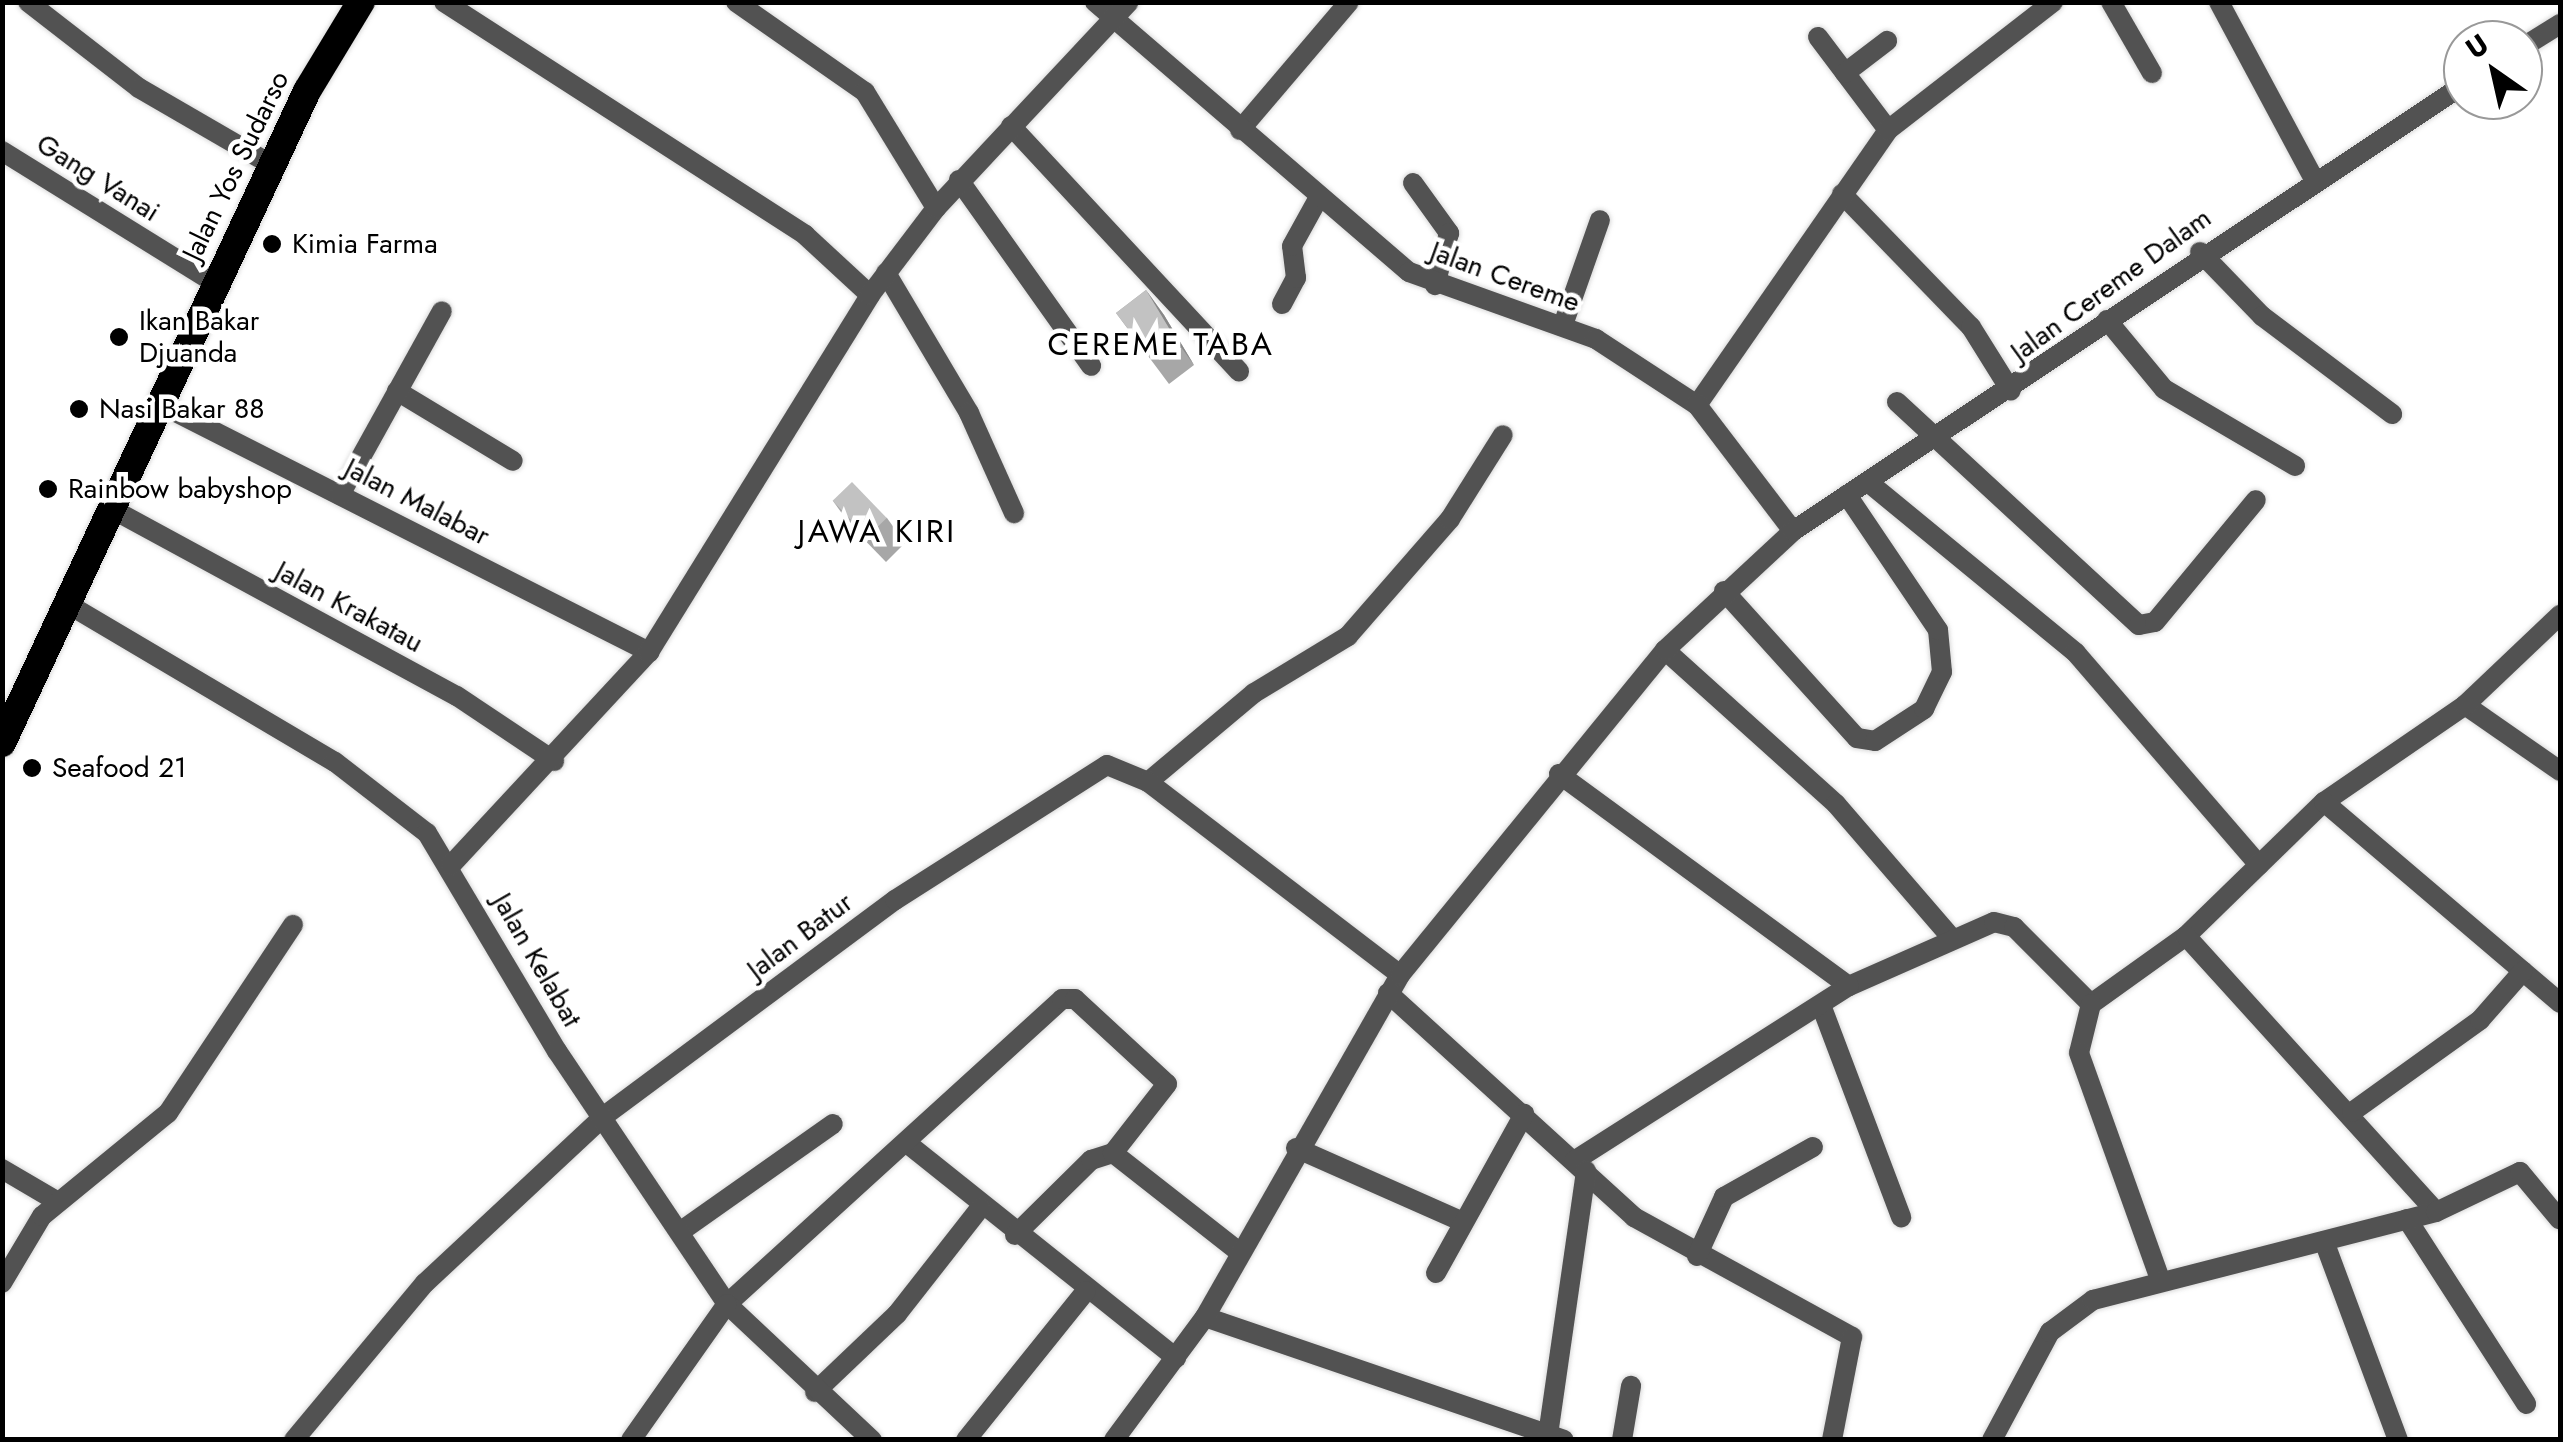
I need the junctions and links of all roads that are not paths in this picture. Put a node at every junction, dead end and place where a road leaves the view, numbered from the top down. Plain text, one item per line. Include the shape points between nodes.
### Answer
1 (28, 2) edge
2 (361, 2) edge
3 (444, 2) edge
4 (736, 2) edge
5 (1095, 2) edge
6 (1129, 2) edge
7 (1350, 2) edge
8 (2053, 2) edge
9 (2111, 2) edge
10 (2219, 2) edge
11 (1112, 18) junction
12 (1818, 37) dead end
13 (1887, 40) dead end
14 (1845, 73) junction
15 (2152, 73) dead end
16 (2443, 98) edge
17 (1011, 126) junction
18 (1240, 130) junction
19 (1888, 130) junction
20 (2, 151) edge
21 (272, 165) junction
22 (2314, 179) junction
23 (959, 180) junction
24 (1414, 183) dead end
25 (1842, 194) junction
26 (1319, 197) junction
27 (936, 208) junction
28 (1600, 220) dead end
29 (2200, 252) junction
30 (886, 273) junction
31 (215, 283) junction
32 (1436, 284) junction
33 (870, 295) junction
34 (1282, 304) dead end
35 (442, 311) dead end
36 (2107, 320) junction
37 (1563, 325) junction
38 (1092, 366) dead end
39 (1238, 370) dead end
40 (398, 391) junction
41 (2011, 391) junction
42 (1897, 402) dead end
43 (158, 403) junction
44 (1697, 406) junction
45 (2392, 414) dead end
46 (1503, 435) dead end
47 (1930, 442) junction
48 (513, 461) dead end
49 (2294, 466) dead end
50 (1868, 482) junction
51 (340, 495) junction
52 (1848, 495) junction
53 (2256, 500) dead end
54 (112, 509) junction
55 (1014, 513) dead end
56 (1793, 530) junction
57 (1724, 592) junction
58 (66, 604) junction
59 (2560, 615) edge
60 (1665, 650) junction
61 (649, 652) junction
62 (2465, 705) junction
63 (2, 743) edge
64 (554, 762) junction
65 (2560, 771) edge
66 (1559, 774) junction
67 (1148, 782) junction
68 (2324, 802) junction
69 (451, 864) junction
70 (2259, 865) junction
71 (294, 926) dead end
72 (2186, 936) junction
73 (1951, 938) junction
74 (2523, 971) junction
75 (1400, 975) junction
76 (1849, 986) junction
77 (1388, 993) junction
78 (2560, 1003) edge
79 (2091, 1004) junction
80 (1821, 1006) junction
81 (2352, 1112) junction
82 (1524, 1114) junction
83 (604, 1116) junction
84 (833, 1124) dead end
85 (908, 1144) junction
86 (1813, 1147) dead end
87 (1296, 1148) junction
88 (1113, 1153) junction
89 (1580, 1166) junction
90 (2, 1169) edge
91 (58, 1202) junction
92 (980, 1208) junction
93 (2436, 1212) junction
94 (1901, 1217) dead end
95 (2407, 1219) junction
96 (2560, 1220) edge
97 (1461, 1221) junction
98 (684, 1228) junction
99 (1015, 1235) junction
100 (2324, 1241) junction
101 (1238, 1250) junction
102 (1697, 1256) junction
103 (1436, 1273) dead end
104 (2161, 1282) junction
105 (2, 1283) edge
106 (1086, 1291) junction
107 (728, 1304) junction
108 (1205, 1316) junction
109 (1176, 1358) junction
110 (1632, 1386) dead end
111 (815, 1392) junction
112 (2526, 1404) dead end
113 (1556, 1437) edge
114 (294, 1440) edge
115 (631, 1440) edge
116 (872, 1440) edge
117 (966, 1440) edge
118 (1114, 1440) edge
119 (1622, 1440) edge
120 (1832, 1440) edge
121 (1992, 1440) edge
122 (2398, 1440) edge

1 - 21 street via 139,88
2 - 21 highway, Jalan Yos Sudarso
3 - 33 street via 805,235
4 - 27 street via 865,92
5 - 11 street, Jalan Cereme
6 - 11 street
7 - 18 street
8 - 19 street
9 - 15 street
10 - 22 street
11 - 17 street
11 - 18 street, Jalan Cereme
12 - 14 street
13 - 14 street
14 - 19 street
16 - 22 street, Jalan Cereme Dalam
17 - 23 street
17 - 39 street
18 - 26 street, Jalan Cereme
19 - 25 street
20 - 31 street, Gang Vanai
21 - 31 highway, Jalan Yos Sudarso
22 - 29 street, Jalan Cereme Dalam
23 - 27 street
23 - 38 street
24 - 32 street via 1449,234
25 - 41 street via 1971,326
25 - 44 street
26 - 32 street, Jalan Cereme
26 - 34 street via 1292,246 1296,278
27 - 30 street
28 - 37 street
29 - 36 street, Jalan Cereme Dalam
29 - 45 street via 2262,316
30 - 33 street
30 - 55 street via 969,412
31 - 43 highway, Jalan Yos Sudarso
32 - 37 street, Jalan Cereme
33 - 61 street
35 - 40 street
36 - 41 street, Jalan Cereme Dalam
36 - 49 street via 2164,389
37 - 44 street, Jalan Cereme
40 - 48 street
40 - 51 street
41 - 47 street, Jalan Cereme Dalam
42 - 47 street
43 - 51 street, Jalan Malabar
43 - 54 highway, Jalan Yos Sudarso
44 - 56 street, Jalan Cereme
46 - 67 street via 1450,519 1348,636 1254,693
47 - 50 street, Jalan Cereme Dalam
47 - 53 street via 2140,625 2155,622
50 - 52 street, Jalan Cereme Dalam
50 - 70 street via 2076,653
51 - 61 street, Jalan Malabar
52 - 56 street, Jalan Cereme Dalam
52 - 57 street via 1938,630 1942,672 1924,709 1875,741 1858,738
54 - 58 highway, Jalan Yos Sudarso
54 - 64 street, Jalan Krakatau via 457,696
56 - 57 street, Jalan Cereme Dalam
57 - 60 street, Jalan Cereme Dalam
58 - 63 highway, Jalan Yos Sudarso
58 - 69 street, Jalan Kelabat via 335,762 402,810
59 - 62 street
60 - 66 street, Jalan Cereme Dalam
60 - 73 street via 1836,804
61 - 64 street
62 - 65 street
62 - 68 street
64 - 69 street
66 - 75 street, Jalan Cereme Dalam
66 - 76 street
67 - 75 street, Jalan Batur
67 - 83 street, Jalan Batur via 1123,766 1089,774 895,900
68 - 70 street
68 - 74 street
69 - 83 street, Jalan Kelabat via 530,1009
70 - 72 street
71 - 91 street via 168,1114
72 - 79 street
72 - 81 street
73 - 76 street
73 - 79 street via 1994,922 2014,927
74 - 78 street
74 - 81 street via 2480,1020
75 - 77 street, Jalan Cereme Dalam
76 - 80 street
77 - 82 street
77 - 87 street, Jalan Cereme Dalam
79 - 104 street via 2079,1053
80 - 89 street
80 - 94 street
81 - 93 street
82 - 89 street
82 - 97 street
83 - 98 street, Jalan Kelabat
83 - 114 street, Jalan Batur via 425,1283
84 - 98 street
85 - 88 street via 1070,998 1167,1084
85 - 92 street
85 - 107 street
86 - 102 street via 1724,1197
87 - 97 street
87 - 101 street, Jalan Cereme Dalam
88 - 99 street via 1091,1160
88 - 101 street
89 - 102 street
89 - 113 street
90 - 91 street
91 - 105 street
92 - 99 street
92 - 111 street via 897,1314
93 - 95 street
93 - 96 street via 2520,1172
95 - 100 street
95 - 112 street
97 - 103 street
98 - 107 street, Jalan Kelabat
99 - 106 street
100 - 104 street
100 - 122 street
101 - 108 street, Jalan Cereme Dalam
102 - 120 street via 1852,1337
104 - 121 street via 2061,1320
106 - 109 street
106 - 117 street
107 - 111 street, Jalan Kelabat
107 - 115 street
108 - 109 street, Jalan Cereme Dalam
108 - 113 street
109 - 118 street, Jalan Cereme Dalam
110 - 119 street
111 - 116 street, Jalan Kelabat

